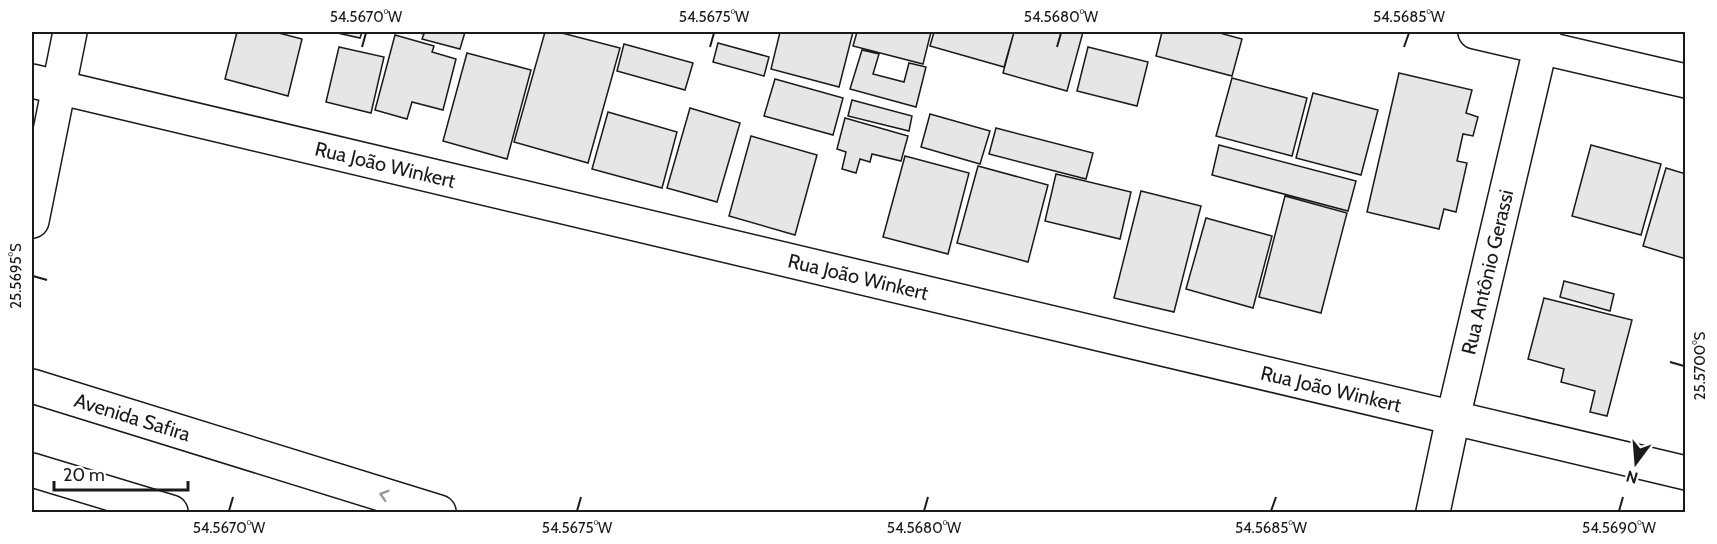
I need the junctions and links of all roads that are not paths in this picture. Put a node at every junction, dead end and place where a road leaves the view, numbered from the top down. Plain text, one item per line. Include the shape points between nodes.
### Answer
1 (70, 32) edge
2 (1475, 32) edge
3 (1542, 39) edge
4 (1686, 81) edge
5 (45, 84) edge
6 (32, 221) edge
7 (32, 386) edge
8 (1453, 418) junction
9 (32, 470) edge
10 (1686, 473) edge
11 (171, 513) edge
12 (440, 513) edge
13 (1433, 513) edge

1 - 5 street
2 - 3 street
3 - 4 street
3 - 8 street, Rua Antônio Gerassi
5 - 6 street
5 - 8 street, Rua João Winkert
12 -> 7 street, Avenida Safira
8 - 10 street, Rua João Winkert
8 - 13 street, Rua Antônio Gerassi
9 - 11 street

